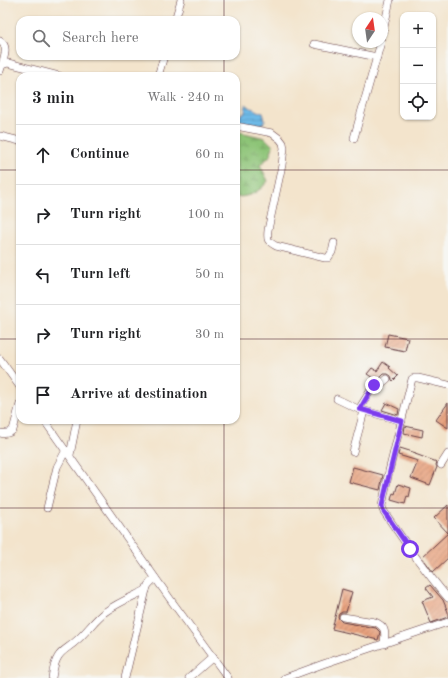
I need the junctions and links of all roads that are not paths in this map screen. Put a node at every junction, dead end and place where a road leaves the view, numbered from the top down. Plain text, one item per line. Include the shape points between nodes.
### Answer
1 (181, 0) edge
2 (390, 0) edge
3 (387, 12) edge
4 (176, 16) edge
5 (0, 41) edge
6 (314, 44) dead end
7 (379, 48) edge
8 (377, 57) junction
9 (163, 60) edge
10 (1, 69) edge
11 (43, 72) edge
12 (159, 72) edge
13 (240, 127) edge
14 (0, 136) edge
15 (354, 138) dead end
16 (16, 140) edge
17 (334, 243) dead end
18 (0, 359) edge
19 (387, 379) dead end
20 (16, 381) edge
21 (448, 384) edge
22 (337, 399) dead end
23 (362, 410) junction
24 (16, 419) edge
25 (402, 421) junction
26 (47, 424) edge
27 (76, 424) edge
28 (0, 433) edge
29 (353, 452) dead end
30 (68, 453) junction
31 (448, 454) edge
32 (441, 465) dead end
33 (47, 508) dead end
34 (155, 578) junction
35 (146, 590) junction
36 (448, 598) edge
37 (343, 617) dead end
38 (448, 622) edge
39 (384, 644) junction
40 (213, 657) junction
41 (52, 678) edge
42 (125, 678) edge
43 (189, 678) edge
44 (228, 678) edge
45 (285, 678) edge

1 - 4 street
2 - 3 street
5 - 10 street via 5,46
6 - 8 street
7 - 8 street
8 - 15 street
9 - 12 street
10 - 11 street via 8,63
13 - 17 street via 272,133 283,143 282,165 268,230 269,242 325,258 330,256
14 - 16 street
18 - 20 street
19 - 23 street via 381,384 374,385
21 - 25 street via 412,379
22 - 23 street
23 - 25 street
23 - 29 street
24 - 28 street via 10,433
25 - 36 street via 383,510
26 - 30 street
27 - 30 street
30 - 33 street via 57,467
30 - 34 street
31 - 32 street
34 - 35 street
34 - 40 street
35 - 41 street via 120,603 97,619 57,659
35 - 42 street
37 - 39 street via 380,624 385,630
38 - 39 street
39 - 45 street
40 - 43 street
40 - 44 street

